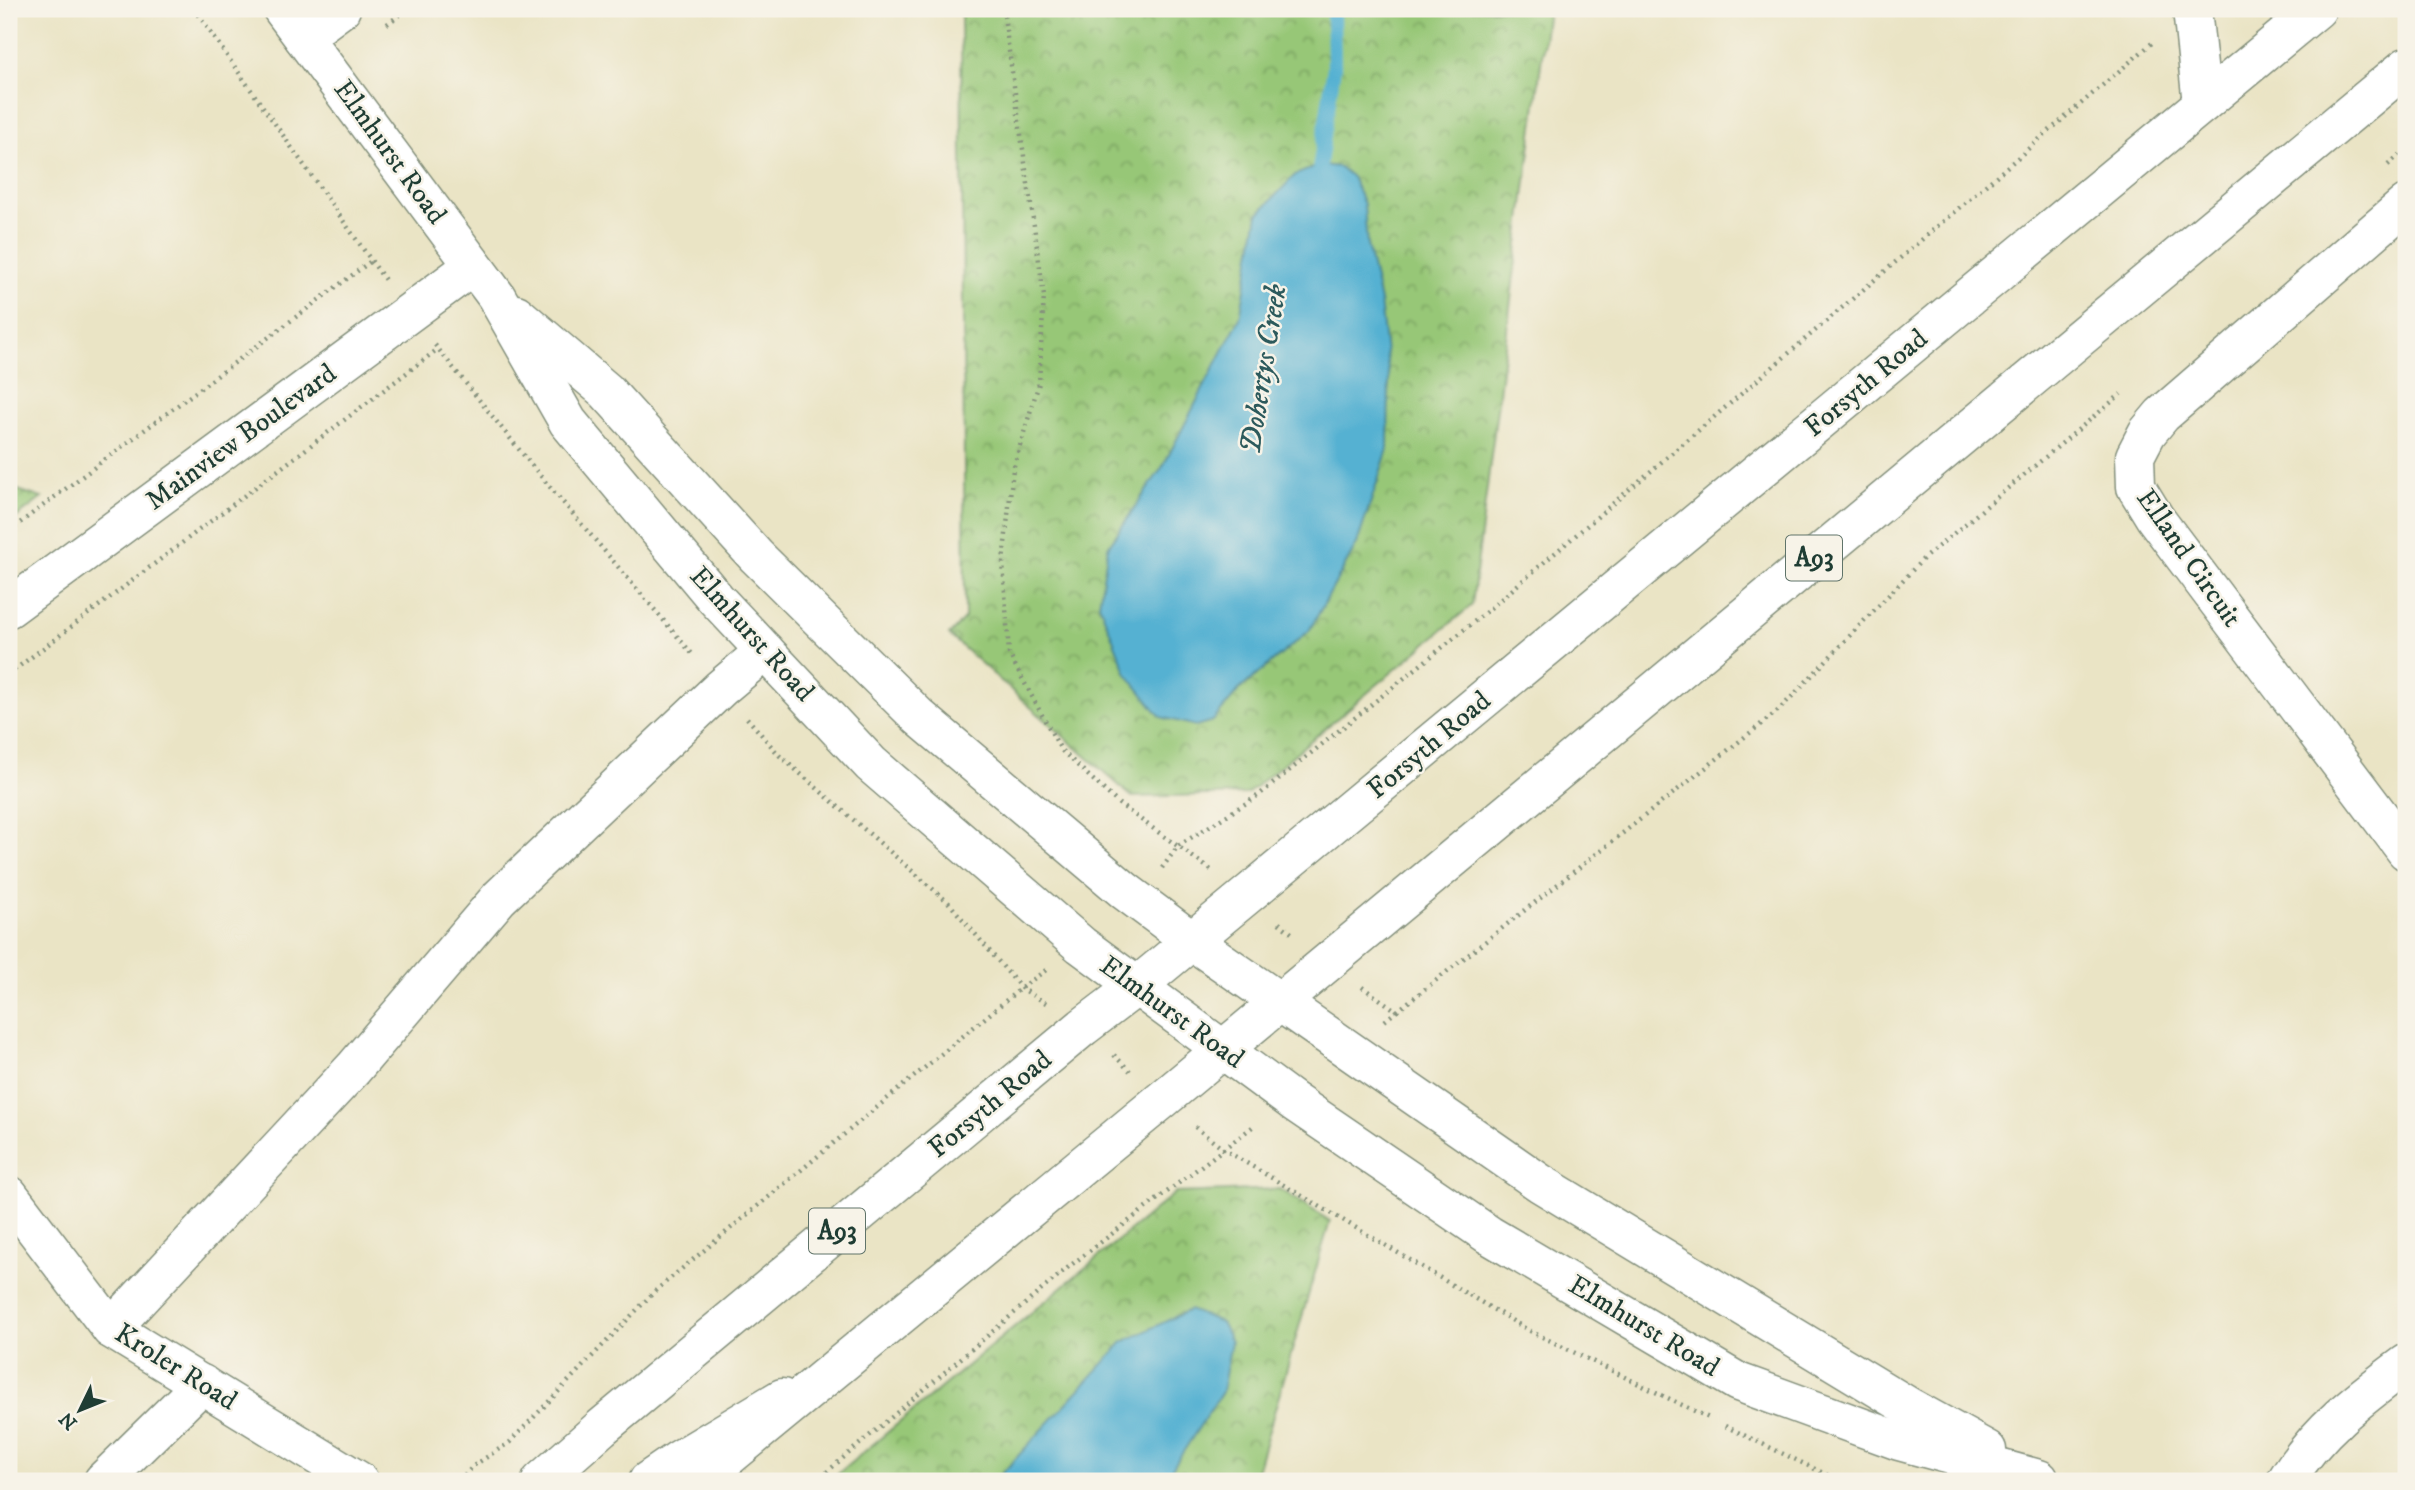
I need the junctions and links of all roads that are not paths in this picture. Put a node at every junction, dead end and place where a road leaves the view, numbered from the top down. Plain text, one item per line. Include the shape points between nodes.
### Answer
1 (341, 9) edge
2 (2192, 9) edge
3 (2317, 9) edge
4 (293, 23) edge
5 (2406, 67) edge
6 (2202, 104) junction
7 (2406, 204) edge
8 (473, 266) junction
9 (496, 296) junction
10 (9, 608) edge
11 (765, 651) junction
12 (2406, 851) edge
13 (1192, 941) junction
14 (1137, 986) junction
15 (1280, 1003) junction
16 (1222, 1049) junction
17 (9, 1195) edge
18 (111, 1329) junction
19 (852, 1355) junction
20 (2406, 1364) edge
21 (202, 1384) junction
22 (275, 1431) junction
23 (2041, 1480) edge
24 (103, 1481) edge
25 (312, 1481) edge
26 (359, 1481) edge
27 (541, 1481) edge
28 (648, 1481) edge
29 (699, 1481) edge
30 (2286, 1481) edge

1 - 4 main road
2 - 6 main road
3 - 6 main road, Forsyth Road / A93
4 - 8 main road, Elmhurst Road
5 - 15 main road, A93
6 - 13 main road, Forsyth Road / A93
7 - 12 main road, Elland Circuit via 2162,415 2135,456 2136,487 2155,518
8 - 9 main road, Elmhurst Road
8 - 10 main road, Mainview Boulevard
9 - 11 main road, Elmhurst Road via 568,422
9 - 13 main road, Elmhurst Road via 606,391 756,556 919,717
11 - 14 main road, Elmhurst Road via 871,764 1081,945
11 - 18 main road via 499,898 354,1068
13 - 14 main road, Forsyth Road / A93
13 - 15 main road, Elmhurst Road
14 - 16 main road, Elmhurst Road
14 - 27 main road, Forsyth Road / A93
15 - 16 main road, A93
15 - 23 main road, Elmhurst Road via 1540,1183 1911,1408
16 - 19 main road, A93
16 - 23 main road, Elmhurst Road via 1489,1235 1738,1382 1899,1441
17 - 18 main road, Kroler Road
18 - 21 main road, Kroler Road
19 - 28 main road
19 - 29 main road, A93
20 - 30 main road via 2336,1419
21 - 22 main road, Kroler Road
21 - 24 main road
22 - 25 main road
22 - 26 main road, Kroler Road

